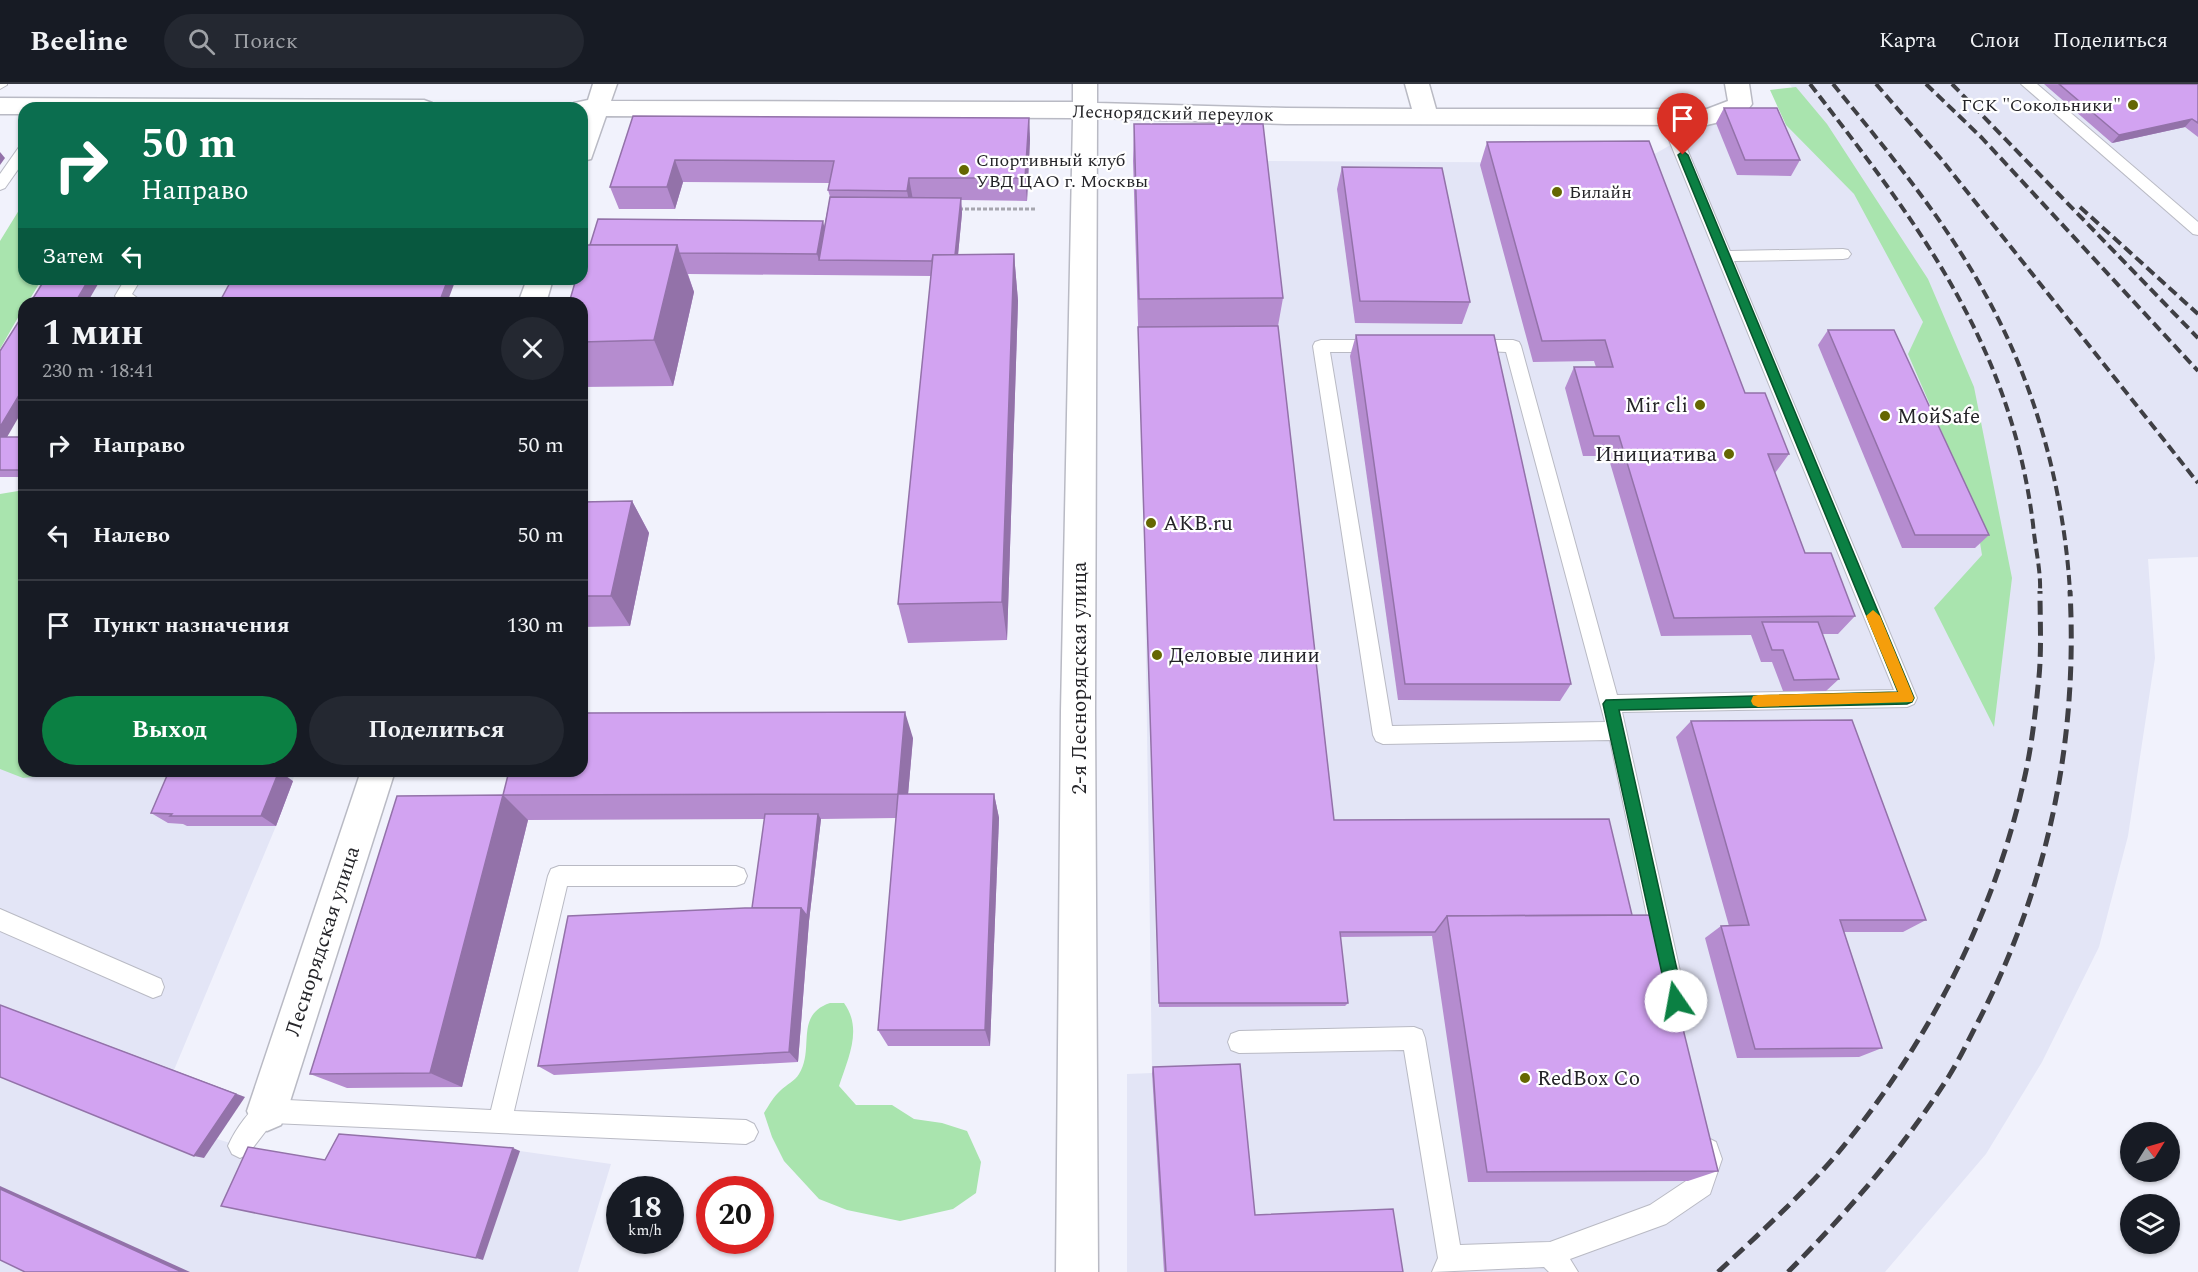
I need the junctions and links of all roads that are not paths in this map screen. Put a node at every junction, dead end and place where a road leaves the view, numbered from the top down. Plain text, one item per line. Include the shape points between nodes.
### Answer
1 (604, 84) edge
2 (1417, 84) edge
3 (1737, 84) edge
4 (2028, 84) edge
5 (1084, 97) edge
6 (0, 106) edge
7 (18, 106) edge
8 (589, 108) edge
9 (1426, 117) junction
10 (1667, 118) junction
11 (18, 158) edge
12 (0, 184) edge
13 (2197, 228) edge
14 (1843, 254) dead end
15 (1725, 256) junction
16 (1400, 346) edge
17 (1456, 346) edge
18 (1610, 704) junction
19 (1618, 731) junction
20 (376, 777) edge
21 (736, 876) dead end
22 (0, 920) edge
23 (153, 987) dead end
24 (1682, 1032) edge
25 (1239, 1042) dead end
26 (267, 1111) junction
27 (500, 1122) junction
28 (1702, 1124) edge
29 (746, 1132) dead end
30 (240, 1146) dead end
31 (1558, 1263) edge
32 (1448, 1265) edge
33 (1077, 1272) edge

1 - 8 street
2 - 9 street
3 - 10 street, Леснорядский переулок via 1740,104 1727,112
4 - 13 lane
5 - 8 street, Леснорядский переулок
5 - 9 street, Леснорядский переулок via 1286,116
5 - 33 street, 2-я Леснорядская улица
6 - 7 street
9 - 10 street, Леснорядский переулок
10 - 15 lane
11 - 12 lane
14 - 15 lane
15 - 18 lane via 1907,698
16 - 19 lane via 1321,346 1383,735
17 - 18 lane via 1513,346
18 - 19 lane
19 - 24 lane
20 - 26 street, Леснорядская улица
21 - 27 lane via 559,876
22 - 23 lane
25 - 32 lane via 1414,1038
26 - 27 lane
26 - 30 lane
27 - 29 lane
28 - 31 lane via 1710,1159 1701,1185 1657,1215
31 - 32 lane

